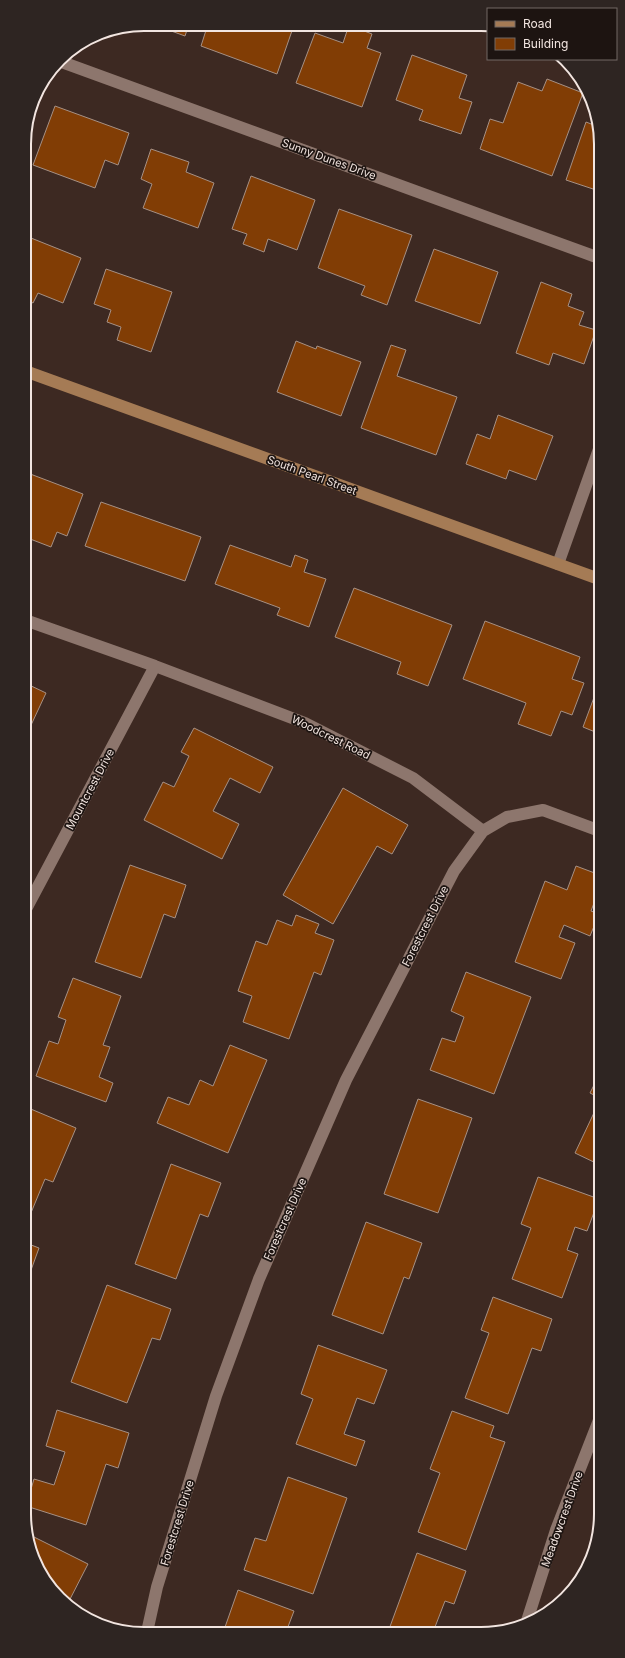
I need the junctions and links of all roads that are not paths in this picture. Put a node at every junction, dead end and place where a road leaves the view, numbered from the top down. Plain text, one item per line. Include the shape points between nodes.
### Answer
1 (65, 63) edge
2 (594, 256) edge
3 (31, 373) edge
4 (594, 463) edge
5 (558, 564) junction
6 (594, 577) edge
7 (31, 622) edge
8 (154, 666) junction
9 (594, 829) edge
10 (483, 831) junction
11 (31, 900) edge
12 (594, 1433) edge
13 (529, 1616) edge
14 (148, 1627) edge

1 - 2 street, Sunny Dunes Drive
3 - 5 street, South Pearl Street
4 - 5 street
5 - 6 street, South Pearl Street
7 - 8 street, Woodcrest Road
8 - 10 street, Woodcrest Road via 305,723 413,778
8 - 11 street, Mountcrest Drive
9 - 10 street via 543,810 507,817
10 - 14 street, Forestcrest Drive via 454,871 346,1080 259,1279 216,1396 157,1587
12 - 13 street, Meadowcrest Drive via 556,1530

